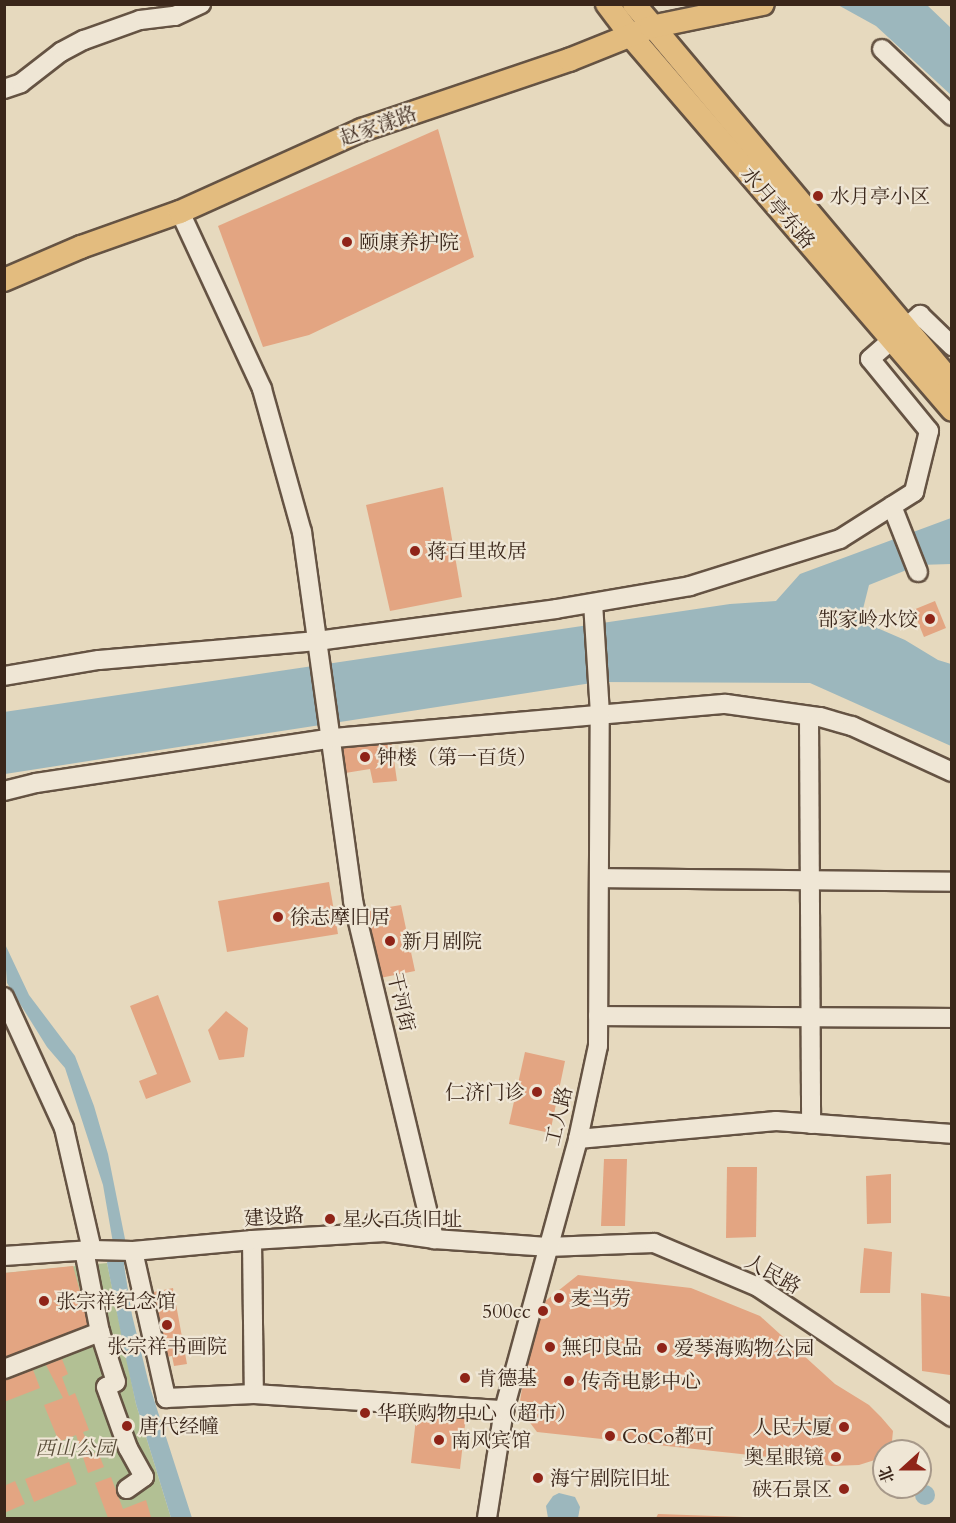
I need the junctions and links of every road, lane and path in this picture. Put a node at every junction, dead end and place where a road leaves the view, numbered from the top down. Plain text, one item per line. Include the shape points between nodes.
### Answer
1 (201, 4) edge
2 (607, 4) edge
3 (634, 4) edge
4 (763, 4) edge
5 (640, 31) junction
6 (882, 49) dead end
7 (4, 88) edge
8 (951, 116) edge
9 (180, 212) junction
10 (4, 280) edge
11 (905, 343) junction
12 (951, 346) edge
13 (951, 383) edge
14 (951, 410) edge
15 (892, 506) junction
16 (918, 572) dead end
17 (594, 609) junction
18 (318, 645) junction
19 (4, 676) edge
20 (599, 710) junction
21 (809, 716) junction
22 (331, 738) junction
23 (950, 772) edge
24 (4, 790) edge
25 (951, 790) edge
26 (599, 878) junction
27 (810, 880) junction
28 (951, 882) edge
29 (4, 998) edge
30 (598, 1016) junction
31 (810, 1017) junction
32 (951, 1018) edge
33 (811, 1124) junction
34 (951, 1134) edge
35 (578, 1139) junction
36 (434, 1239) junction
37 (252, 1240) junction
38 (547, 1247) junction
39 (88, 1250) junction
40 (133, 1251) junction
41 (4, 1257) edge
42 (100, 1332) junction
43 (4, 1369) edge
44 (254, 1394) junction
45 (504, 1410) junction
46 (951, 1416) edge
47 (127, 1489) dead end
48 (487, 1518) edge

1 - 7 street via 175,16 140,20 84,40 61,52 21,83
2 - 5 main road, 水月亭东路
3 - 5 main road, 水月亭东路
4 - 5 main road, 赵家漾路
5 - 9 main road, 赵家漾路 via 569,60 362,130
5 - 11 main road, 水月亭东路
6 - 8 street
9 - 10 main road, 赵家漾路 via 81,247
9 - 18 street, 干河街 via 262,389 302,532
11 - 12 street via 920,315
11 - 13 main road, 水月亭东路
11 - 14 main road, 水月亭东路
11 - 15 street via 870,359 929,431 914,492
15 - 16 street
15 - 17 street via 840,539 690,586
17 - 18 street
17 - 20 street, 工人路
18 - 19 street via 99,660
18 - 22 street, 干河街
20 - 21 street via 726,705
20 - 22 street
20 - 26 street, 工人路
21 - 23 street via 852,726
21 - 27 street
22 - 24 street
22 - 36 street, 干河街 via 353,902
23 - 25 street
26 - 27 street
26 - 30 street, 工人路
27 - 28 street
27 - 31 street
29 - 39 street via 64,1128
30 - 31 street
30 - 35 street, 工人路 via 598,1046
31 - 32 street
31 - 33 street
33 - 34 street
33 - 35 street via 776,1121
35 - 38 street, 工人路
36 - 37 street, 建设路 via 386,1232
36 - 38 street, 建设路
37 - 40 street, 建设路
37 - 44 street
38 - 45 street, 工人路
38 - 46 street, 人民路 via 654,1243 758,1287
39 - 40 street, 建设路
39 - 41 street, 建设路
39 - 42 street
40 - 44 street via 166,1398
42 - 43 street
42 - 47 street via 116,1382 106,1387 128,1448 144,1477
44 - 45 street
45 - 48 street, 工人路

